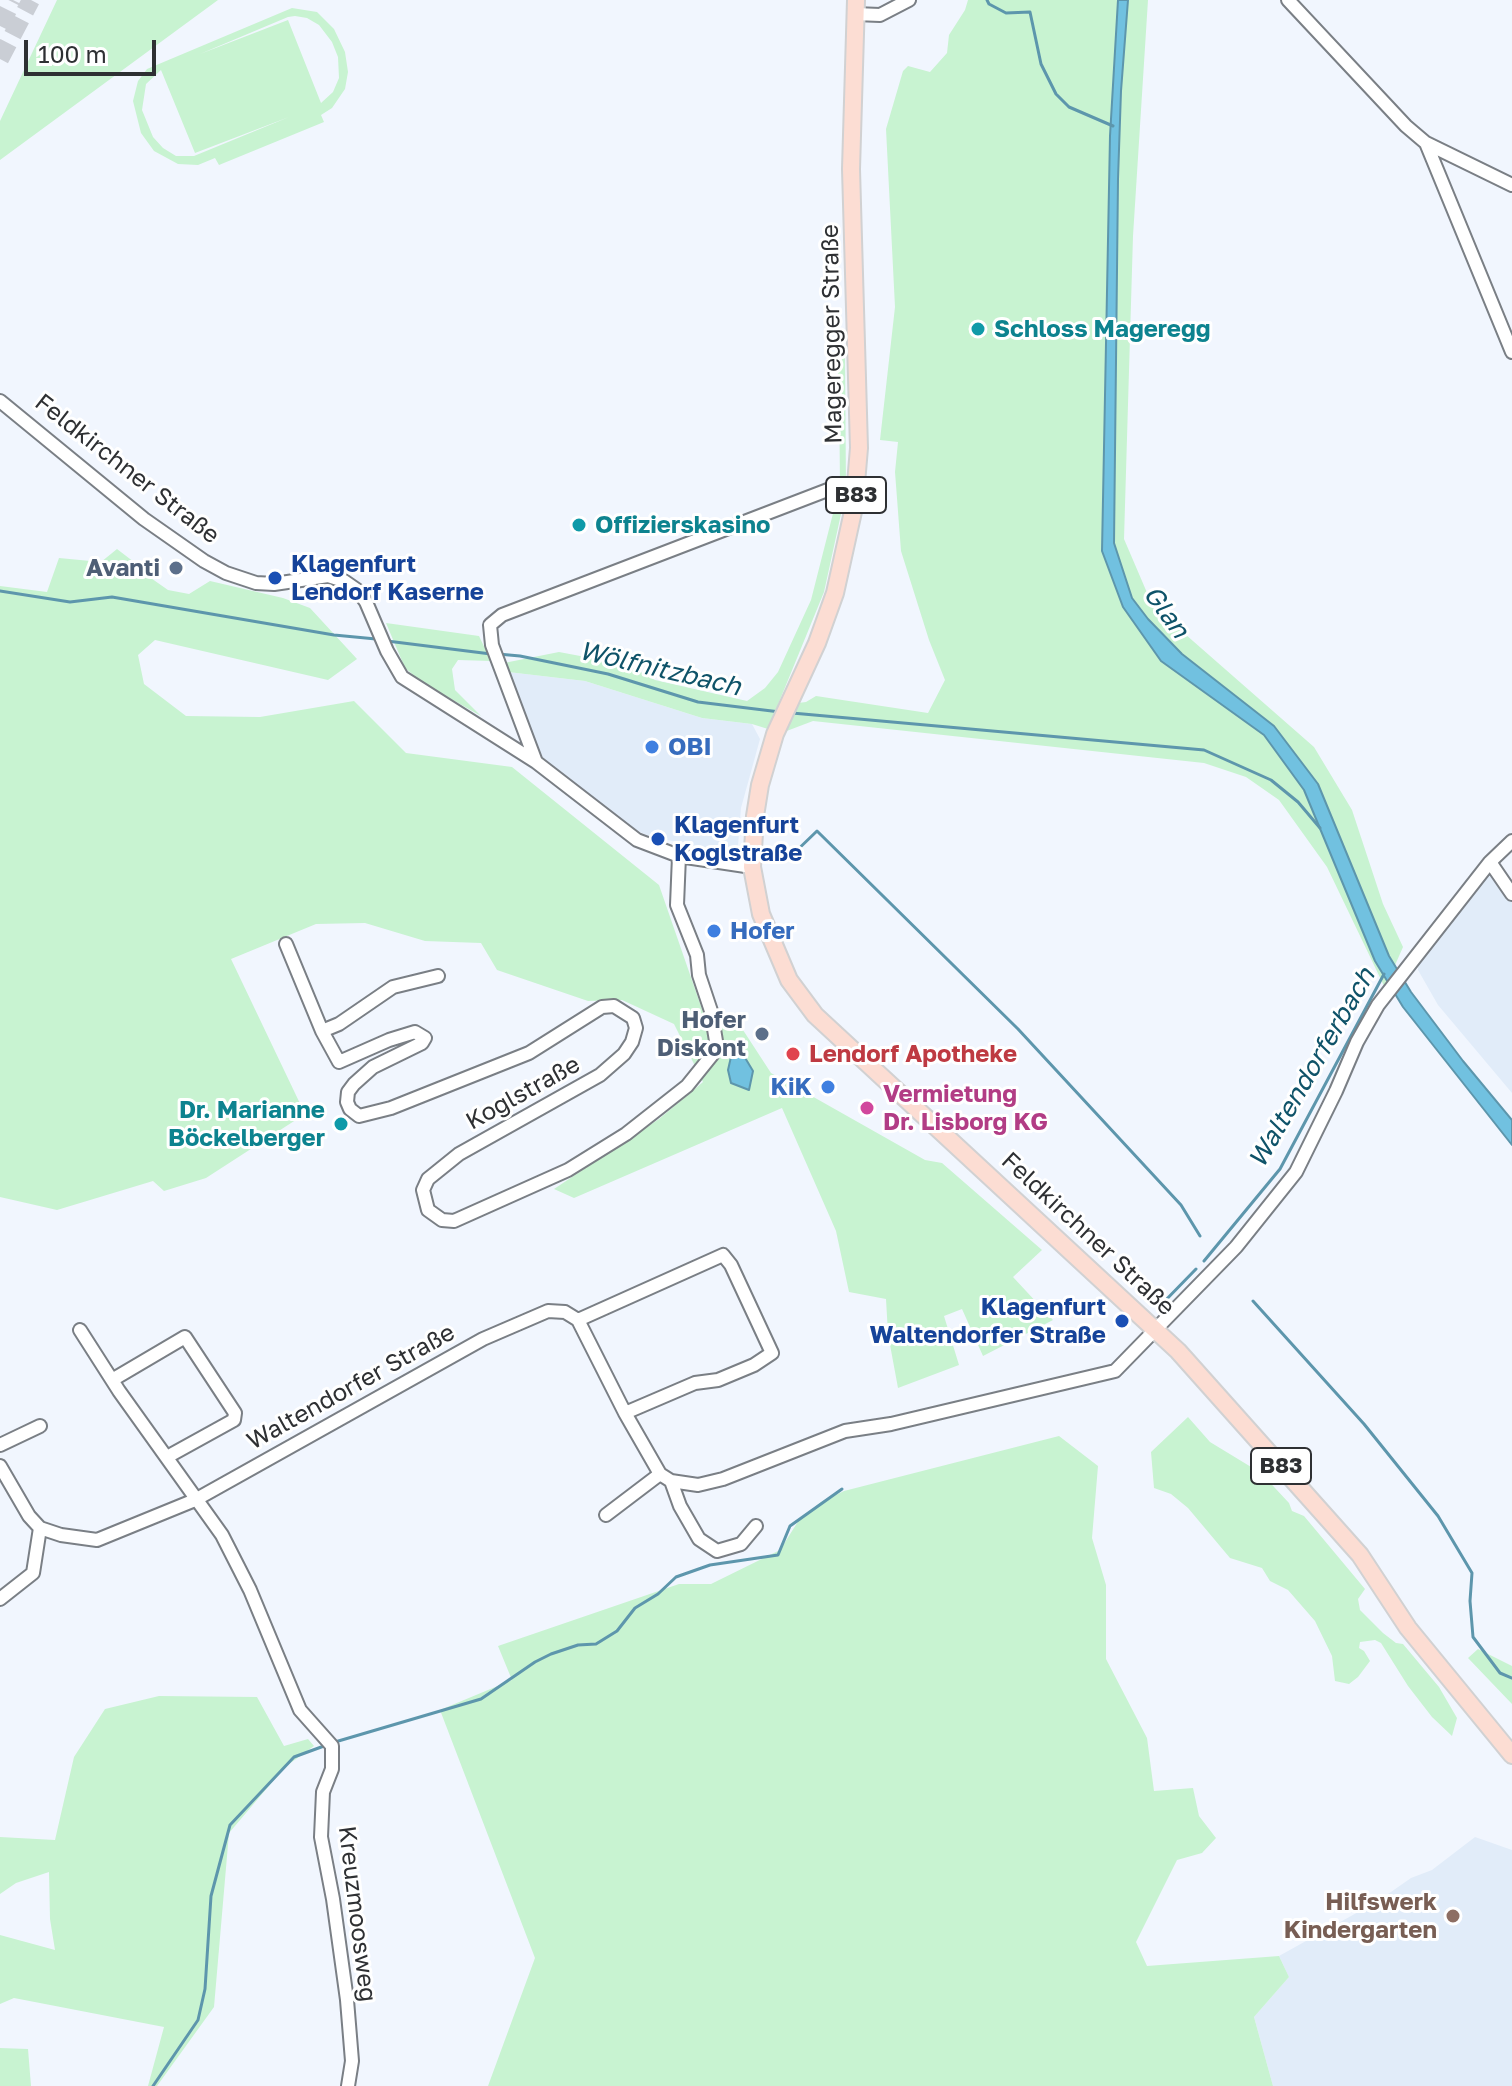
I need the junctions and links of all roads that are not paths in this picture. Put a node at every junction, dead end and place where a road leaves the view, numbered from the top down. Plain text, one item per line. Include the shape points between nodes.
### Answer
1 (909, 0) edge
2 (1288, 0) edge
3 (855, 7) edge
4 (1426, 143) junction
5 (1512, 185) edge
6 (1512, 352) edge
7 (0, 401) edge
8 (838, 486) dead end
9 (536, 762) junction
10 (1512, 841) edge
11 (679, 856) junction
12 (1490, 862) junction
13 (752, 867) junction
14 (1512, 894) edge
15 (286, 944) dead end
16 (438, 976) dead end
17 (322, 1031) junction
18 (578, 1320) junction
19 (80, 1330) dead end
20 (1157, 1330) junction
21 (112, 1380) junction
22 (625, 1413) junction
23 (40, 1426) dead end
24 (0, 1445) edge
25 (167, 1457) junction
26 (0, 1466) edge
27 (665, 1477) junction
28 (195, 1500) junction
29 (606, 1515) dead end
30 (756, 1526) dead end
31 (40, 1528) junction
32 (0, 1599) edge
33 (1512, 1755) edge
34 (348, 2086) edge

1 - 3 street, Mageregger Straße via 886,14
2 - 4 street
3 - 13 main road, Mageregger Straße / B83 via 851,169 858,472 850,536 835,593 775,734 760,785
4 - 5 street
4 - 6 street
7 - 9 street, Feldkirchner Straße via 204,561 256,583 319,576 344,581 357,590 396,668 411,684
8 - 9 street via 502,615 490,625 492,645
9 - 11 street, Feldkirchner Straße via 629,835
10 - 12 street
11 - 13 street, Feldkirchner Straße
11 - 17 street, Koglstraße via 677,905 711,1011 716,1041 712,1055 687,1086 626,1134 568,1170 454,1221 434,1216 423,1200 428,1179 443,1166 577,1090 624,1054 636,1028 625,1012 602,1007 529,1053 359,1116 347,1102 354,1084 425,1038 415,1032 339,1062
12 - 14 street
12 - 20 street via 1386,995 1357,1042 1296,1172 1236,1247
13 - 20 main road, Feldkirchner Straße / B83 via 761,914 778,957 815,1015
15 - 17 street, Koglstraße
16 - 17 street via 393,987
18 - 22 street
18 - 22 street via 723,1255 731,1265 772,1353 718,1380 695,1383
18 - 28 street, Waltendorfer Straße via 548,1311 483,1339
19 - 21 street, Kreuzmoosweg
20 - 27 street via 1115,1371 845,1431 698,1485
20 - 33 main road, Feldkirchner Straße / B83 via 1360,1555 1408,1628
21 - 25 street, Kreuzmoosweg
21 - 25 street via 185,1337 235,1413 234,1420
22 - 27 street
23 - 24 street
25 - 28 street, Kreuzmoosweg
26 - 31 street
27 - 29 street
27 - 30 street via 699,1539 717,1551 741,1544
28 - 31 street, Waltendorfer Straße via 97,1540
28 - 34 street, Kreuzmoosweg via 222,1535 250,1590 300,1710 331,1741 334,1752 323,1792 321,1837 347,2000 352,2061
31 - 32 street via 33,1573

